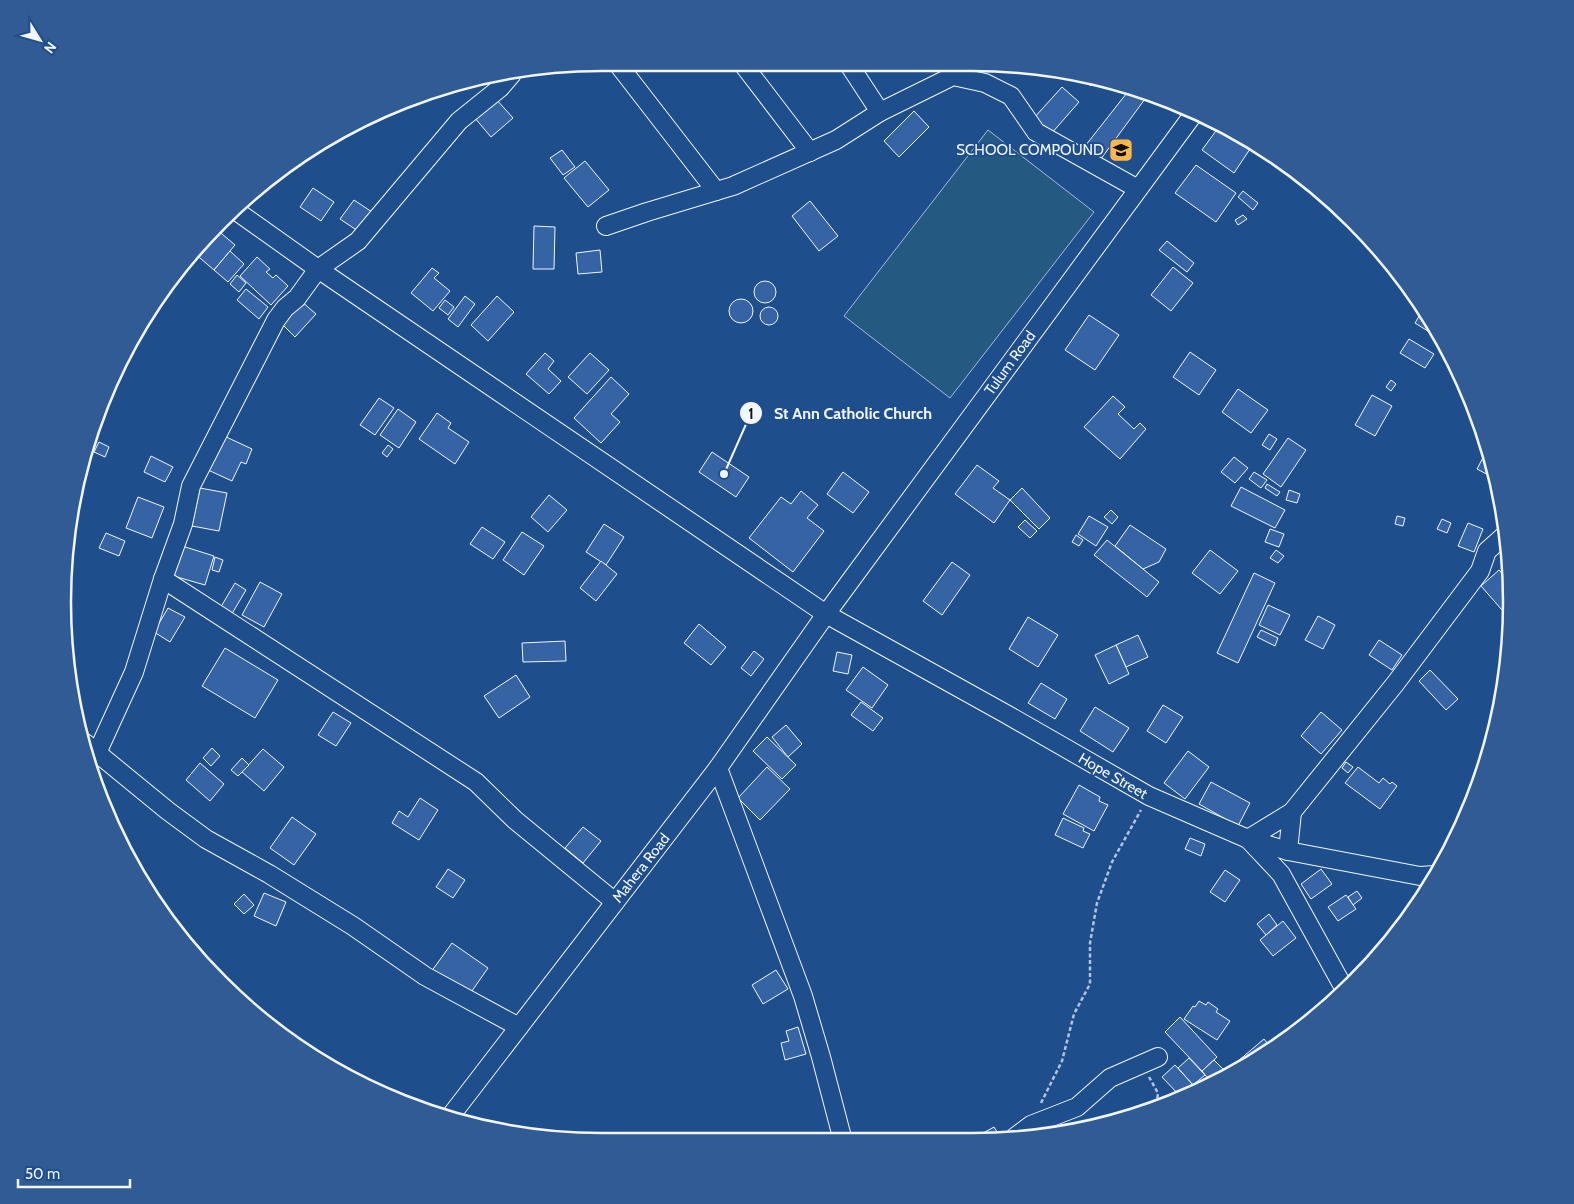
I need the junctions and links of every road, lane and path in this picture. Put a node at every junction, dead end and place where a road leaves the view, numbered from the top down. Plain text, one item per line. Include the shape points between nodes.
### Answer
1 (624, 71) edge
2 (748, 71) edge
3 (853, 71) edge
4 (507, 80) edge
5 (880, 112) junction
6 (1189, 118) edge
7 (810, 152) junction
8 (1138, 189) junction
9 (716, 191) junction
10 (241, 214) edge
11 (606, 226) dead end
12 (318, 269) junction
13 (1499, 541) edge
14 (163, 579) junction
15 (826, 614) junction
16 (92, 749) edge
17 (94, 756) edge
18 (718, 768) junction
19 (1149, 796) junction
20 (1292, 812) junction
21 (1248, 839) junction
22 (1288, 851) junction
23 (1427, 876) edge
24 (615, 902) junction
25 (1341, 983) edge
26 (519, 1027) junction
27 (1150, 1061) joint
28 (1157, 1099) edge
29 (454, 1112) edge
30 (1030, 1125) junction
31 (1024, 1130) edge
32 (841, 1133) edge

1 - 9 street
2 - 7 street
3 - 5 street
4 - 12 street via 459,121 358,241
5 - 7 street
5 - 8 street via 953,76 985,83 1011,96 1036,132
6 - 8 street, Tulum Road
7 - 9 street
8 - 15 street, Tulum Road
9 - 11 street
10 - 12 street, Hope Street
12 - 14 street via 276,320 216,435 191,486 183,524
12 - 15 street, Hope Street
13 - 20 street via 1487,551 1480,571 1406,669
14 - 16 street via 134,672
14 - 24 street via 476,782 514,820
15 - 18 street, Mahera Road
15 - 19 street, Hope Street
17 - 26 street via 206,839 353,926 425,976
18 - 24 street, Mahera Road
18 - 32 street via 803,996
19 - 21 street, Hope Street
19 - 30 path via 1112,862 1097,903 1090,942 1090,984 1074,1014 1062,1061
20 - 21 street
20 - 22 street
21 - 22 street
21 - 25 street, Hope Street via 1281,874
22 - 23 street
24 - 26 street, Mahera Road
26 - 29 street, Mahera Road
27 - 28 path
27 - 30 street via 1110,1078 1078,1107
30 - 31 street

